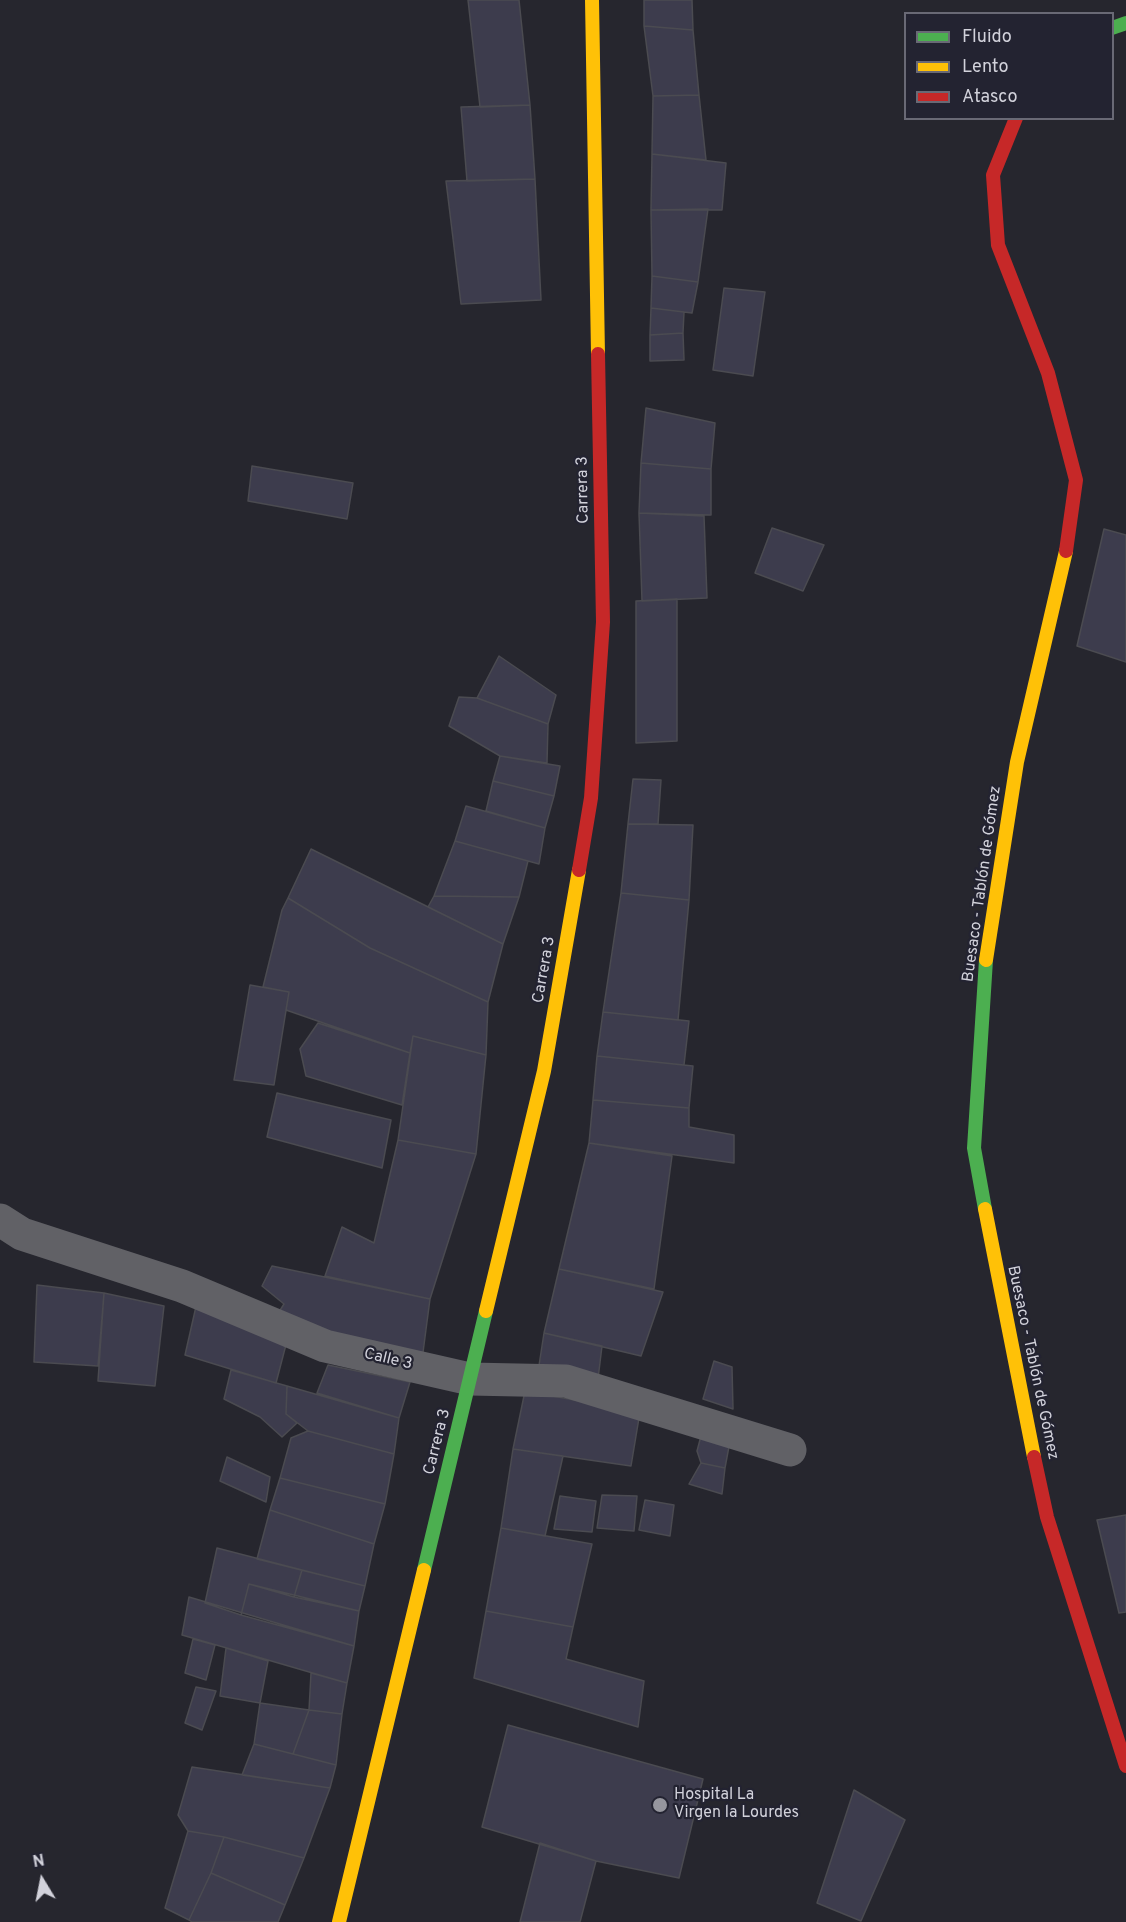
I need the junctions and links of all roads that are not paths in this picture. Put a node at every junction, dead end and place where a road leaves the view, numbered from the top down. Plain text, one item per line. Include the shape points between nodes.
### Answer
1 (592, 0) edge
2 (1015, 120) edge
3 (0, 1220) edge
4 (470, 1379) junction
5 (789, 1450) dead end
6 (1126, 1766) edge
7 (339, 1922) edge

1 - 4 main road, Carrera 3 via 603,622 591,798 544,1071
2 - 6 main road, Buesaco - Tablón de Gómez via 993,176 998,245 1048,373 1076,480 1063,573 1017,762 986,957 974,1148 1047,1517
3 - 4 street, Calle 3 via 22,1234 182,1286 325,1346
4 - 5 street, Calle 3 via 566,1381
4 - 7 main road, Carrera 3

